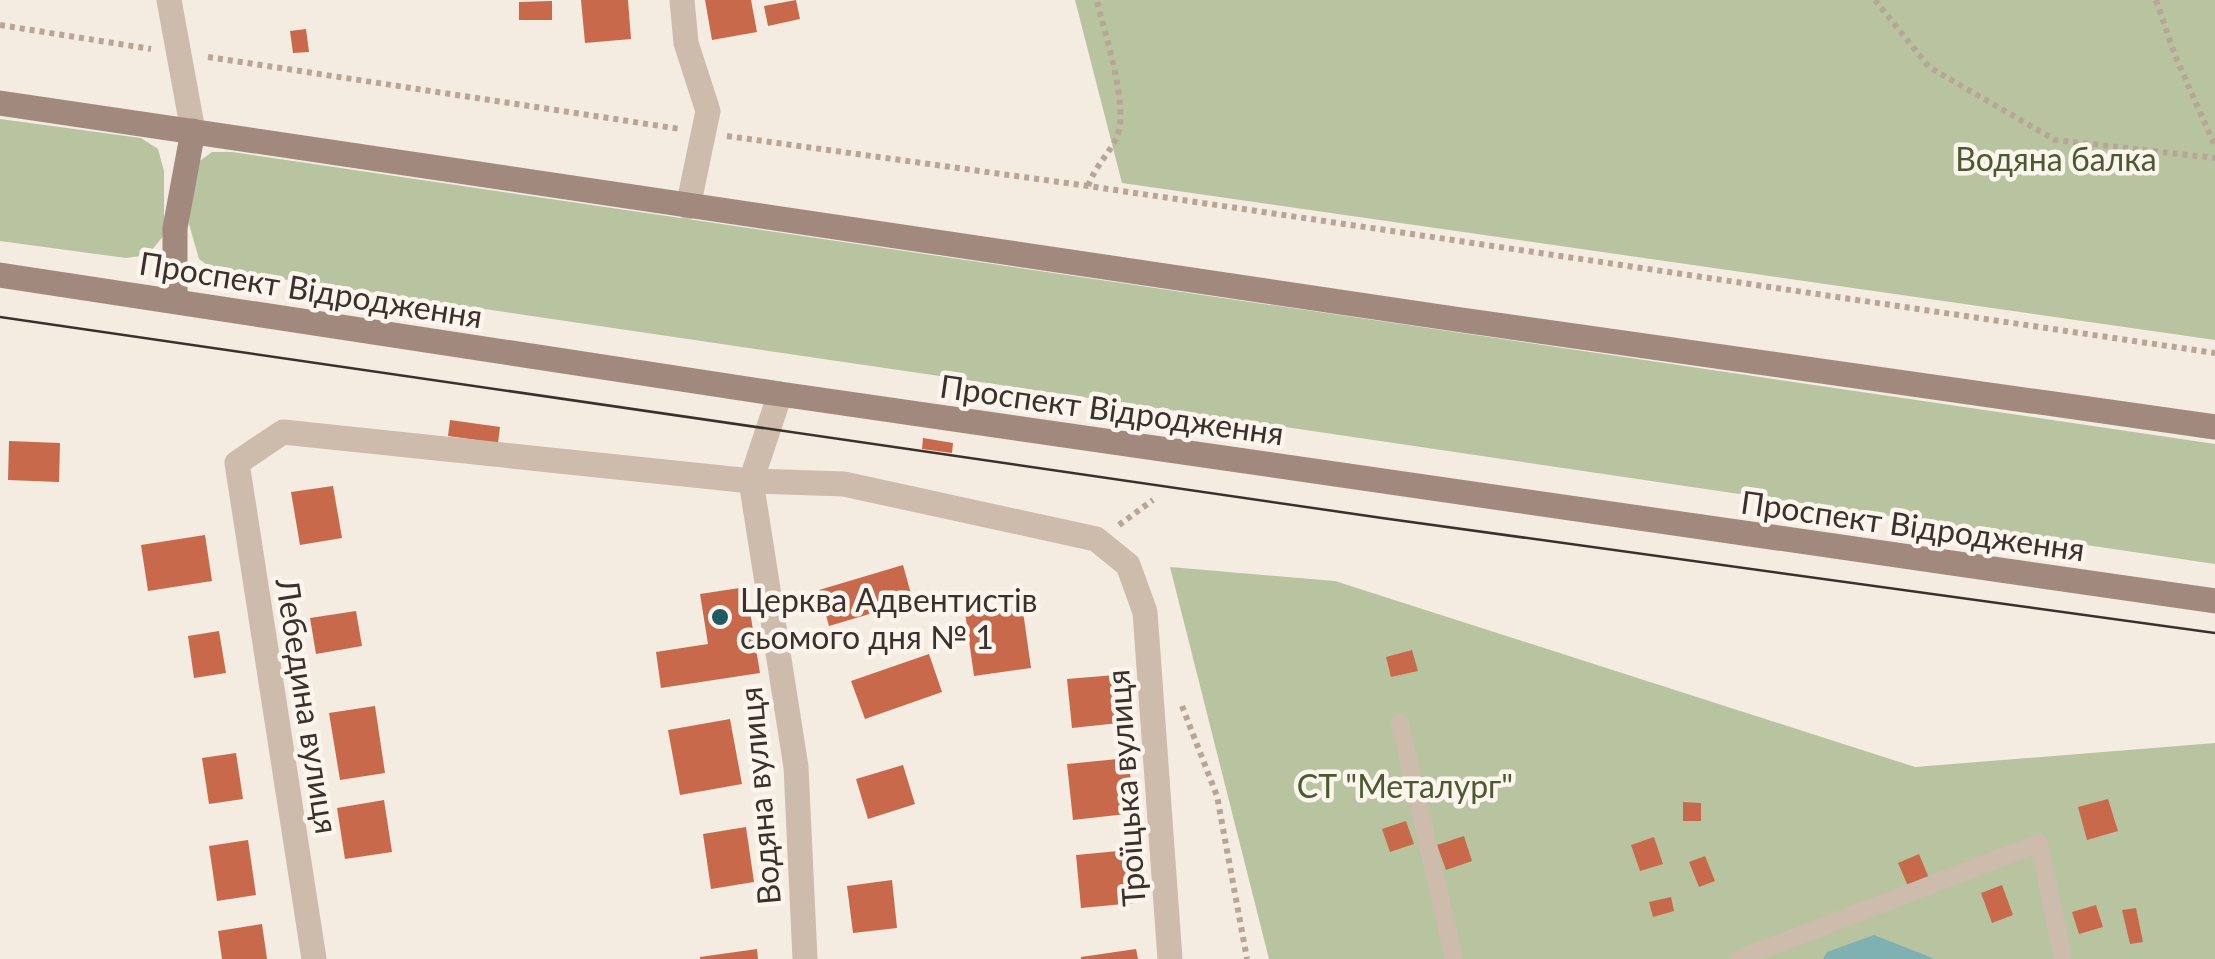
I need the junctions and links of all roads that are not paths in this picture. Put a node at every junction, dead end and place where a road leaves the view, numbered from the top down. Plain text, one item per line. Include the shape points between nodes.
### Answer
1 (169, 0) edge
2 (682, 0) edge
3 (0, 102) edge
4 (193, 132) junction
5 (688, 206) junction
6 (0, 274) edge
7 (175, 300) junction
8 (780, 394) junction
9 (2215, 426) edge
10 (751, 481) junction
11 (2215, 601) edge
12 (1400, 724) dead end
13 (314, 959) edge
14 (805, 959) edge
15 (1170, 959) edge
16 (1454, 959) edge
17 (1738, 959) edge
18 (2063, 959) edge

1 - 4 street
2 - 5 street via 686,43 708,111
3 - 4 main road
4 - 5 main road
4 - 7 main road via 175,228
5 - 9 main road
6 - 7 main road, Проспект Відродження
7 - 8 main road, Проспект Відродження
8 - 10 street, Водяна вулиця
8 - 11 main road, Проспект Відродження
10 - 13 street, Лебедина вулиця via 283,432 237,462
10 - 14 street, Водяна вулиця via 796,766
10 - 15 street, Троїцька вулиця via 844,484 1096,539 1128,565 1145,612
12 - 16 lane
17 - 18 lane via 2040,844

